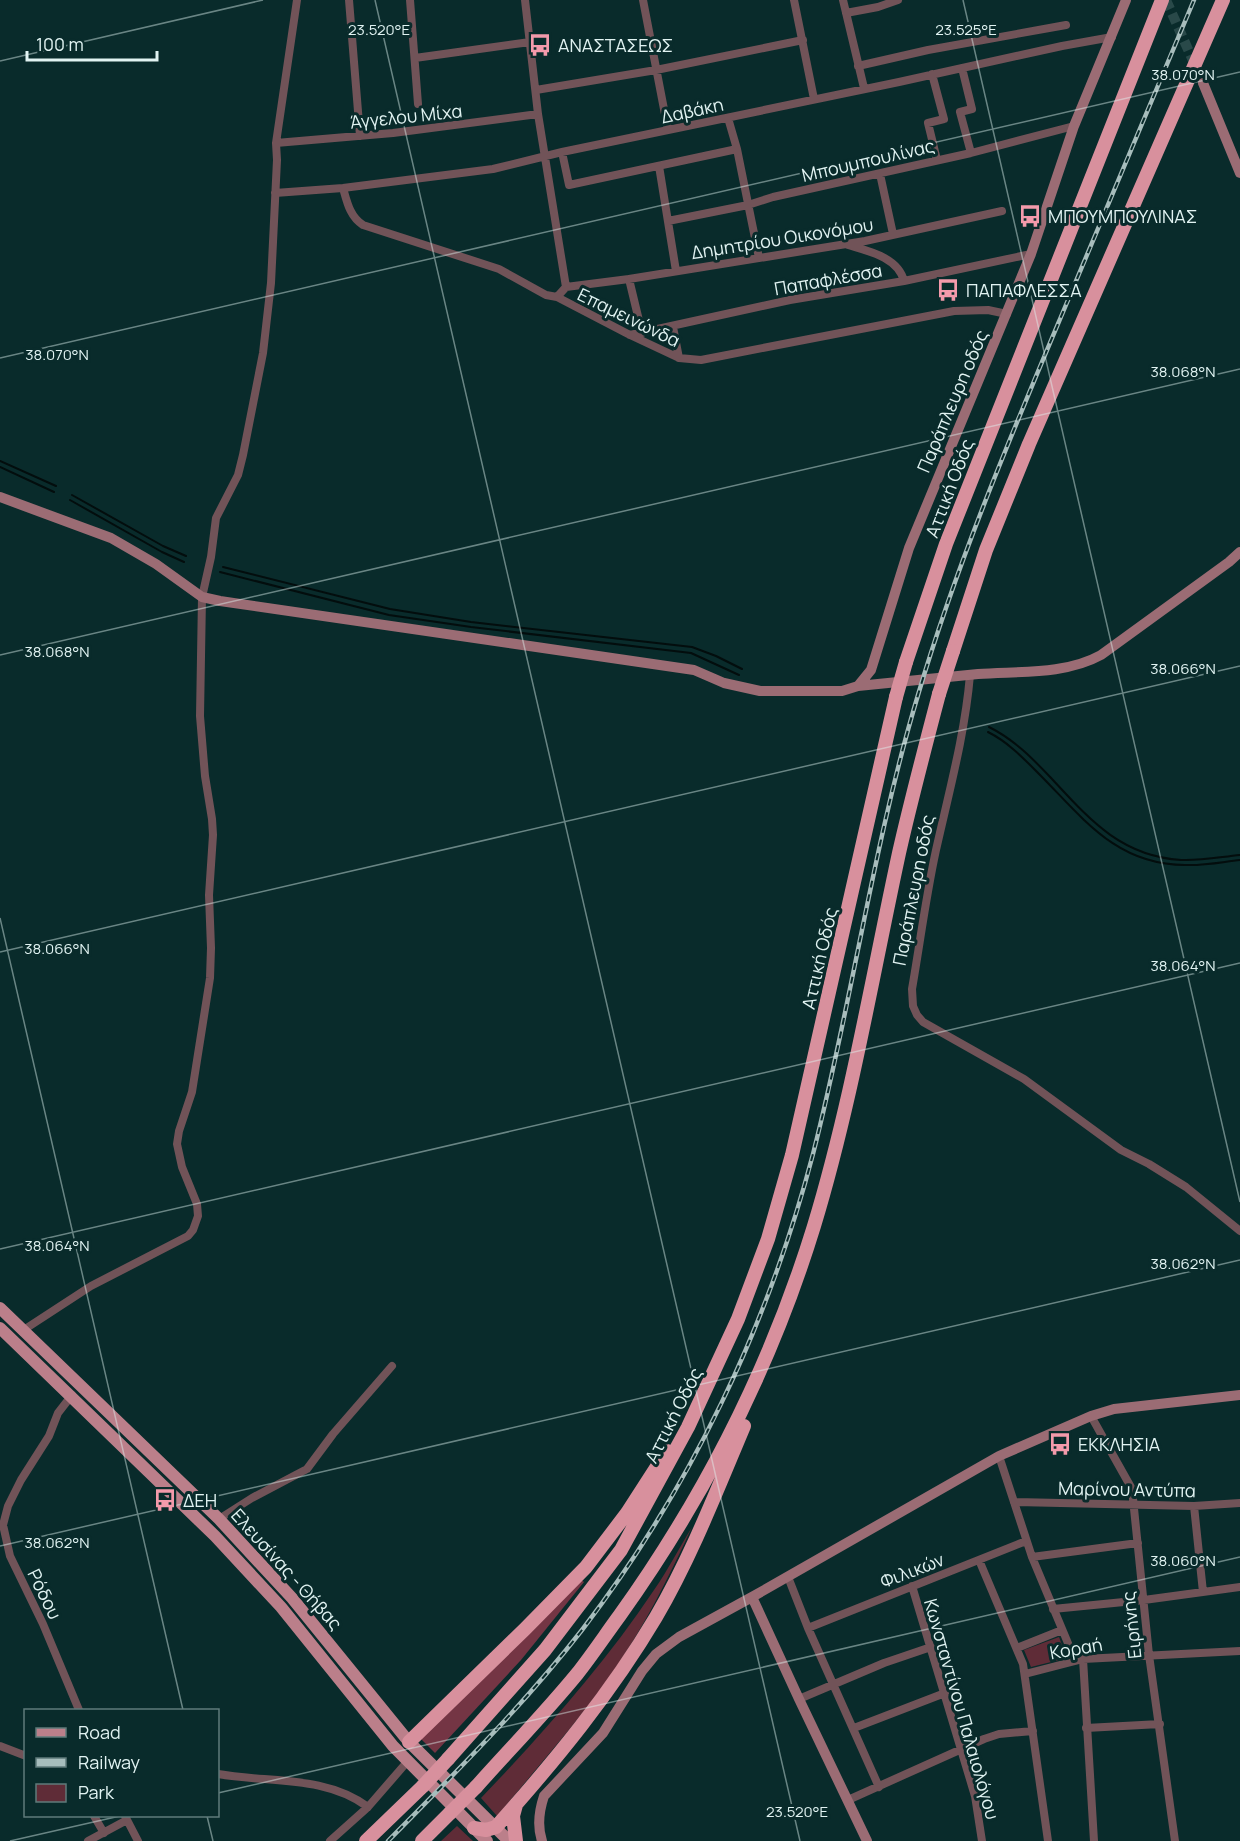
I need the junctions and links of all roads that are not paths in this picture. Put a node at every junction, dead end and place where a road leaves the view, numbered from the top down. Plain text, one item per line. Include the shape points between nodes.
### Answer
1 (297, 0) edge
2 (349, 0) edge
3 (410, 0) edge
4 (525, 0) edge
5 (643, 0) edge
6 (794, 0) edge
7 (843, 0) edge
8 (898, 0) edge
9 (1126, 0) edge
10 (1162, 0) edge
11 (1223, 0) edge
12 (846, 13) junction
13 (1066, 25) dead end
14 (1112, 37) junction
15 (802, 40) junction
16 (530, 42) junction
17 (415, 58) junction
18 (858, 66) junction
19 (962, 68) junction
20 (656, 70) junction
21 (932, 74) junction
22 (1203, 83) tunnel mouth
23 (864, 88) junction
24 (536, 90) junction
25 (814, 99) junction
26 (418, 104) dead end
27 (538, 114) junction
28 (728, 118) junction
29 (1074, 126) junction
30 (668, 130) junction
31 (360, 136) junction
32 (276, 143) junction
33 (736, 149) junction
34 (562, 152) junction
35 (971, 153) junction
36 (544, 156) junction
37 (937, 160) junction
38 (659, 166) junction
39 (1240, 173) edge
40 (880, 174) junction
41 (343, 188) junction
42 (276, 193) junction
43 (748, 205) junction
44 (1002, 211) dead end
45 (668, 221) junction
46 (893, 234) junction
47 (844, 243) junction
48 (1031, 254) junction
49 (759, 258) junction
50 (675, 271) junction
51 (629, 279) junction
52 (904, 282) junction
53 (566, 286) junction
54 (557, 297) junction
55 (1007, 314) junction
56 (673, 327) junction
57 (642, 333) junction
58 (630, 335) junction
59 (679, 358) junction
60 (0, 497) edge
61 (1240, 552) edge
62 (202, 597) junction
63 (970, 675) junction
64 (855, 687) junction
65 (1240, 1231) edge
66 (0, 1308) edge
67 (0, 1328) edge
68 (23, 1330) junction
69 (13, 1340) junction
70 (392, 1366) dead end
71 (82, 1386) junction
72 (1240, 1395) edge
73 (71, 1396) junction
74 (748, 1398) junction
75 (1091, 1416) junction
76 (688, 1427) junction
77 (999, 1456) junction
78 (1014, 1502) junction
79 (1240, 1503) edge
80 (1135, 1504) junction
81 (1194, 1506) junction
82 (219, 1519) junction
83 (1026, 1541) junction
84 (1138, 1543) junction
85 (1032, 1557) junction
86 (979, 1560) junction
87 (788, 1577) junction
88 (912, 1586) junction
89 (1240, 1587) edge
90 (1203, 1592) junction
91 (752, 1597) junction
92 (1144, 1600) junction
93 (1053, 1609) junction
94 (808, 1628) junction
95 (1062, 1630) junction
96 (931, 1647) junction
97 (1017, 1647) junction
98 (1240, 1651) edge
99 (1149, 1655) junction
100 (1079, 1659) junction
101 (1025, 1674) junction
102 (834, 1684) junction
103 (945, 1693) junction
104 (799, 1699) junction
105 (79, 1709) edge
106 (1160, 1724) junction
107 (854, 1728) junction
108 (1086, 1728) junction
109 (1033, 1731) junction
110 (409, 1742) junction
111 (0, 1746) edge
112 (960, 1749) junction
113 (24, 1755) edge
114 (407, 1762) junction
115 (219, 1774) edge
116 (879, 1787) junction
117 (848, 1800) junction
118 (516, 1804) junction
119 (368, 1807) junction
120 (95, 1817) edge
121 (126, 1818) edge
122 (496, 1827) junction
123 (474, 1828) junction
124 (104, 1833) junction
125 (88, 1841) edge
126 (138, 1841) edge
127 (330, 1841) edge
128 (366, 1841) edge
129 (422, 1841) edge
130 (487, 1841) edge
131 (509, 1841) edge
132 (516, 1841) edge
133 (542, 1841) edge
134 (867, 1841) edge
135 (982, 1841) edge
136 (1048, 1841) edge
137 (1094, 1841) edge
138 (1175, 1841) edge

1 - 32 street
2 - 31 street
3 - 17 street
4 - 16 street
5 - 20 street
6 - 15 street
7 - 12 street
8 - 12 street
9 - 14 street, Παράπλευρη οδός
10 - 76 highway, Αττική Οδός, bridge via 946,544 906,662 786,1176 738,1319
11 - 74 highway, bridge via 986,550 939,694 899,851 852,1079 826,1180 794,1287
12 - 18 street
13 - 18 street
14 - 19 street, Δαβάκη
14 - 29 street, Παράπλευρη οδός
15 - 20 street
15 - 25 street
16 - 17 street
16 - 24 street
17 - 26 street
18 - 23 street
19 - 21 street, Δαβάκη
19 - 35 street via 972,109 960,112
20 - 24 street
20 - 30 street
21 - 23 street, Δαβάκη
21 - 37 street via 944,119 928,123
22 - 39 street
23 - 25 street, Δαβάκη
24 - 27 street
25 - 28 street, Δαβάκη
27 - 31 street, Άγγελου Μίχα
27 - 36 street
28 - 30 street, Δαβάκη
28 - 33 street
29 - 35 street, Μπουμπουλίνας
29 - 48 street, Παράπλευρη οδός
30 - 34 street, Δαβάκη
31 - 32 street, Άγγελου Μίχα
32 - 42 street
33 - 38 street
33 - 43 street
34 - 36 street, Δαβάκη
34 - 38 street via 569,185
35 - 37 street, Μπουμπουλίνας
36 - 41 street, Δαβάκη via 493,169
36 - 53 street
37 - 40 street, Μπουμπουλίνας
38 - 45 street
40 - 43 street, Μπουμπουλίνας
40 - 46 street
41 - 42 street, Δαβάκη
41 - 54 street, Επαμεινώνδα via 351,212 363,225 499,269
42 - 62 street via 263,353 238,475 216,518
43 - 45 street, Μπουμπουλίνας
43 - 49 street
44 - 46 street, Δημητρίου Οικονόμου
45 - 50 street
46 - 47 street, Δημητρίου Οικονόμου
47 - 49 street, Δημητρίου Οικονόμου
47 - 52 street via 888,260
48 - 52 street, Παπαφλέσσα
48 - 55 street, Παράπλευρη οδός
49 - 50 street, Δημητρίου Οικονόμου
50 - 51 street, Δημητρίου Οικονόμου
51 - 53 street, Δημητρίου Οικονόμου
51 - 57 street
52 - 56 street, Παπαφλέσσα via 790,300
53 - 54 street
54 - 58 street, Επαμεινώνδα
55 - 59 street, Επαμεινώνδα via 972,309 954,311 701,360
55 - 64 street, Παράπλευρη οδός via 909,548 871,670
56 - 57 street, Παπαφλέσσα
56 - 59 street
57 - 58 street, Παπαφλέσσα
58 - 59 street, Επαμεινώνδα
60 - 62 street via 111,538
61 - 63 street via 1087,663
62 - 64 street via 694,670 724,683 760,691 842,691
62 - 68 street via 200,716 213,835 210,978 192,1092 177,1144 198,1216 188,1236 91,1286
63 - 64 street
63 - 65 street, Παράπλευρη οδός via 959,752 912,989 917,1015 932,1028 1024,1079 1121,1150 1186,1187
66 - 68 main road, Ελευσίνας - Θήβας
67 - 69 main road, Ελευσίνας - Θήβας
68 - 69 street
68 - 71 main road, Ελευσίνας - Θήβας
69 - 73 main road, Ελευσίνας - Θήβας
70 - 82 street via 307,1469
71 - 73 street, Ρόδου
71 - 82 main road, Ελευσίνας - Θήβας
72 - 75 street via 1114,1409
73 - 105 street, Ρόδου via 11,1500 3,1525 10,1556
73 - 114 main road, Ελευσίνας - Θήβας via 249,1572
74 - 118 highway via 744,1425 724,1474 658,1614 598,1705
74 - 129 highway, bridge via 701,1489 652,1570 578,1673
75 - 77 street
75 - 80 street, Ειρήνης via 1132,1489
76 - 110 highway via 671,1444 627,1513 586,1567
76 - 128 highway, Αττική Οδός, bridge via 621,1550 545,1650 423,1786
77 - 78 street
77 - 87 street
78 - 80 street, Μαρίνου Αντύπα
78 - 83 street
79 - 81 street, Μαρίνου Αντύπα
80 - 81 street, Μαρίνου Αντύπα
80 - 84 street, Ειρήνης
81 - 90 street
82 - 110 main road, Ελευσίνας - Θήβας via 292,1599
83 - 85 street
83 - 86 street, Φιλικών
84 - 85 street
84 - 92 street, Ειρήνης
85 - 93 street
86 - 88 street, Φιλικών
86 - 97 street
87 - 91 street
87 - 94 street
88 - 94 street, Φιλικών
88 - 96 street, Κωνσταντίνου Παλαιολόγου
89 - 90 street
90 - 92 street
91 - 104 street
91 - 133 street via 679,1636 656,1654 603,1733 544,1796 539,1823
92 - 93 street
92 - 99 street, Ειρήνης
93 - 95 street
94 - 102 street
95 - 97 street
95 - 100 street
96 - 102 street
96 - 103 street, Κωνσταντίνου Παλαιολόγου
97 - 101 street
98 - 99 street, Κοραή
99 - 100 street, Κοραή
99 - 106 street, Ειρήνης
100 - 101 street, Κοραή
100 - 108 street
101 - 109 street
102 - 104 street
102 - 107 street
103 - 107 street
103 - 112 street, Κωνσταντίνου Παλαιολόγου
104 - 117 street
106 - 108 street
106 - 138 street, Ειρήνης
107 - 116 street
108 - 137 street
109 - 112 street via 999,1734
109 - 136 street
110 - 114 main road
110 - 122 main road, Ελευσίνας - Θήβας
111 - 113 street
112 - 116 street
112 - 135 street, Κωνσταντίνου Παλαιολόγου via 975,1796
114 - 119 street
114 - 123 main road, Ελευσίνας - Θήβας
115 - 119 street via 294,1780 357,1798
116 - 117 street
117 - 134 street
118 - 122 highway
118 - 132 highway
119 - 127 street
120 - 124 street
121 - 124 street
121 - 126 street
122 - 123 highway
122 - 131 main road, Ελευσίνας - Θήβας
123 - 130 main road, Ελευσίνας - Θήβας
124 - 125 street

